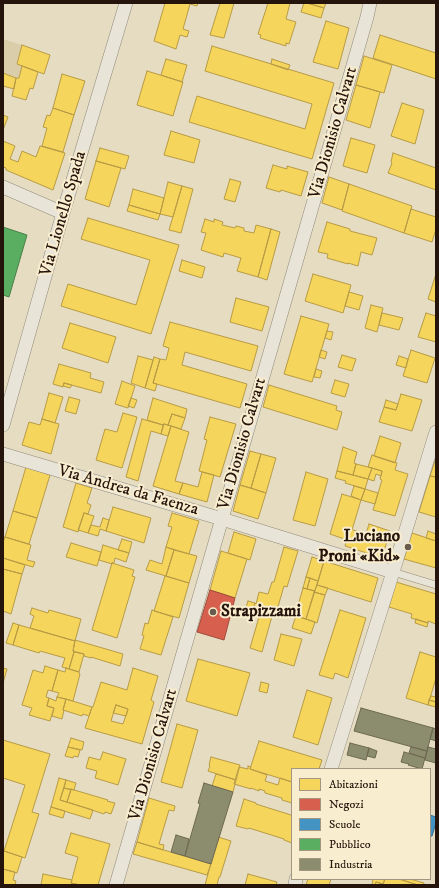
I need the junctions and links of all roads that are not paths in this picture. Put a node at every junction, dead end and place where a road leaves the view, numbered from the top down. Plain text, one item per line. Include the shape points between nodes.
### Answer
1 (126, 3) edge
2 (370, 3) edge
3 (3, 187) edge
4 (63, 213) junction
5 (3, 425) edge
6 (436, 432) edge
7 (3, 454) edge
8 (222, 519) junction
9 (393, 572) junction
10 (436, 585) edge
11 (331, 768) edge
12 (116, 885) edge

1 - 4 street, Via Lionello Spada
2 - 8 street, Via Dionisio Calvart
3 - 4 street
4 - 5 street, Via Lionello Spada
6 - 9 street
7 - 8 street, Via Andrea da Faenza
8 - 9 street, Via Andrea da Faenza
8 - 12 street, Via Dionisio Calvart
9 - 10 lane, Via Andrea da Faenza
9 - 11 street

